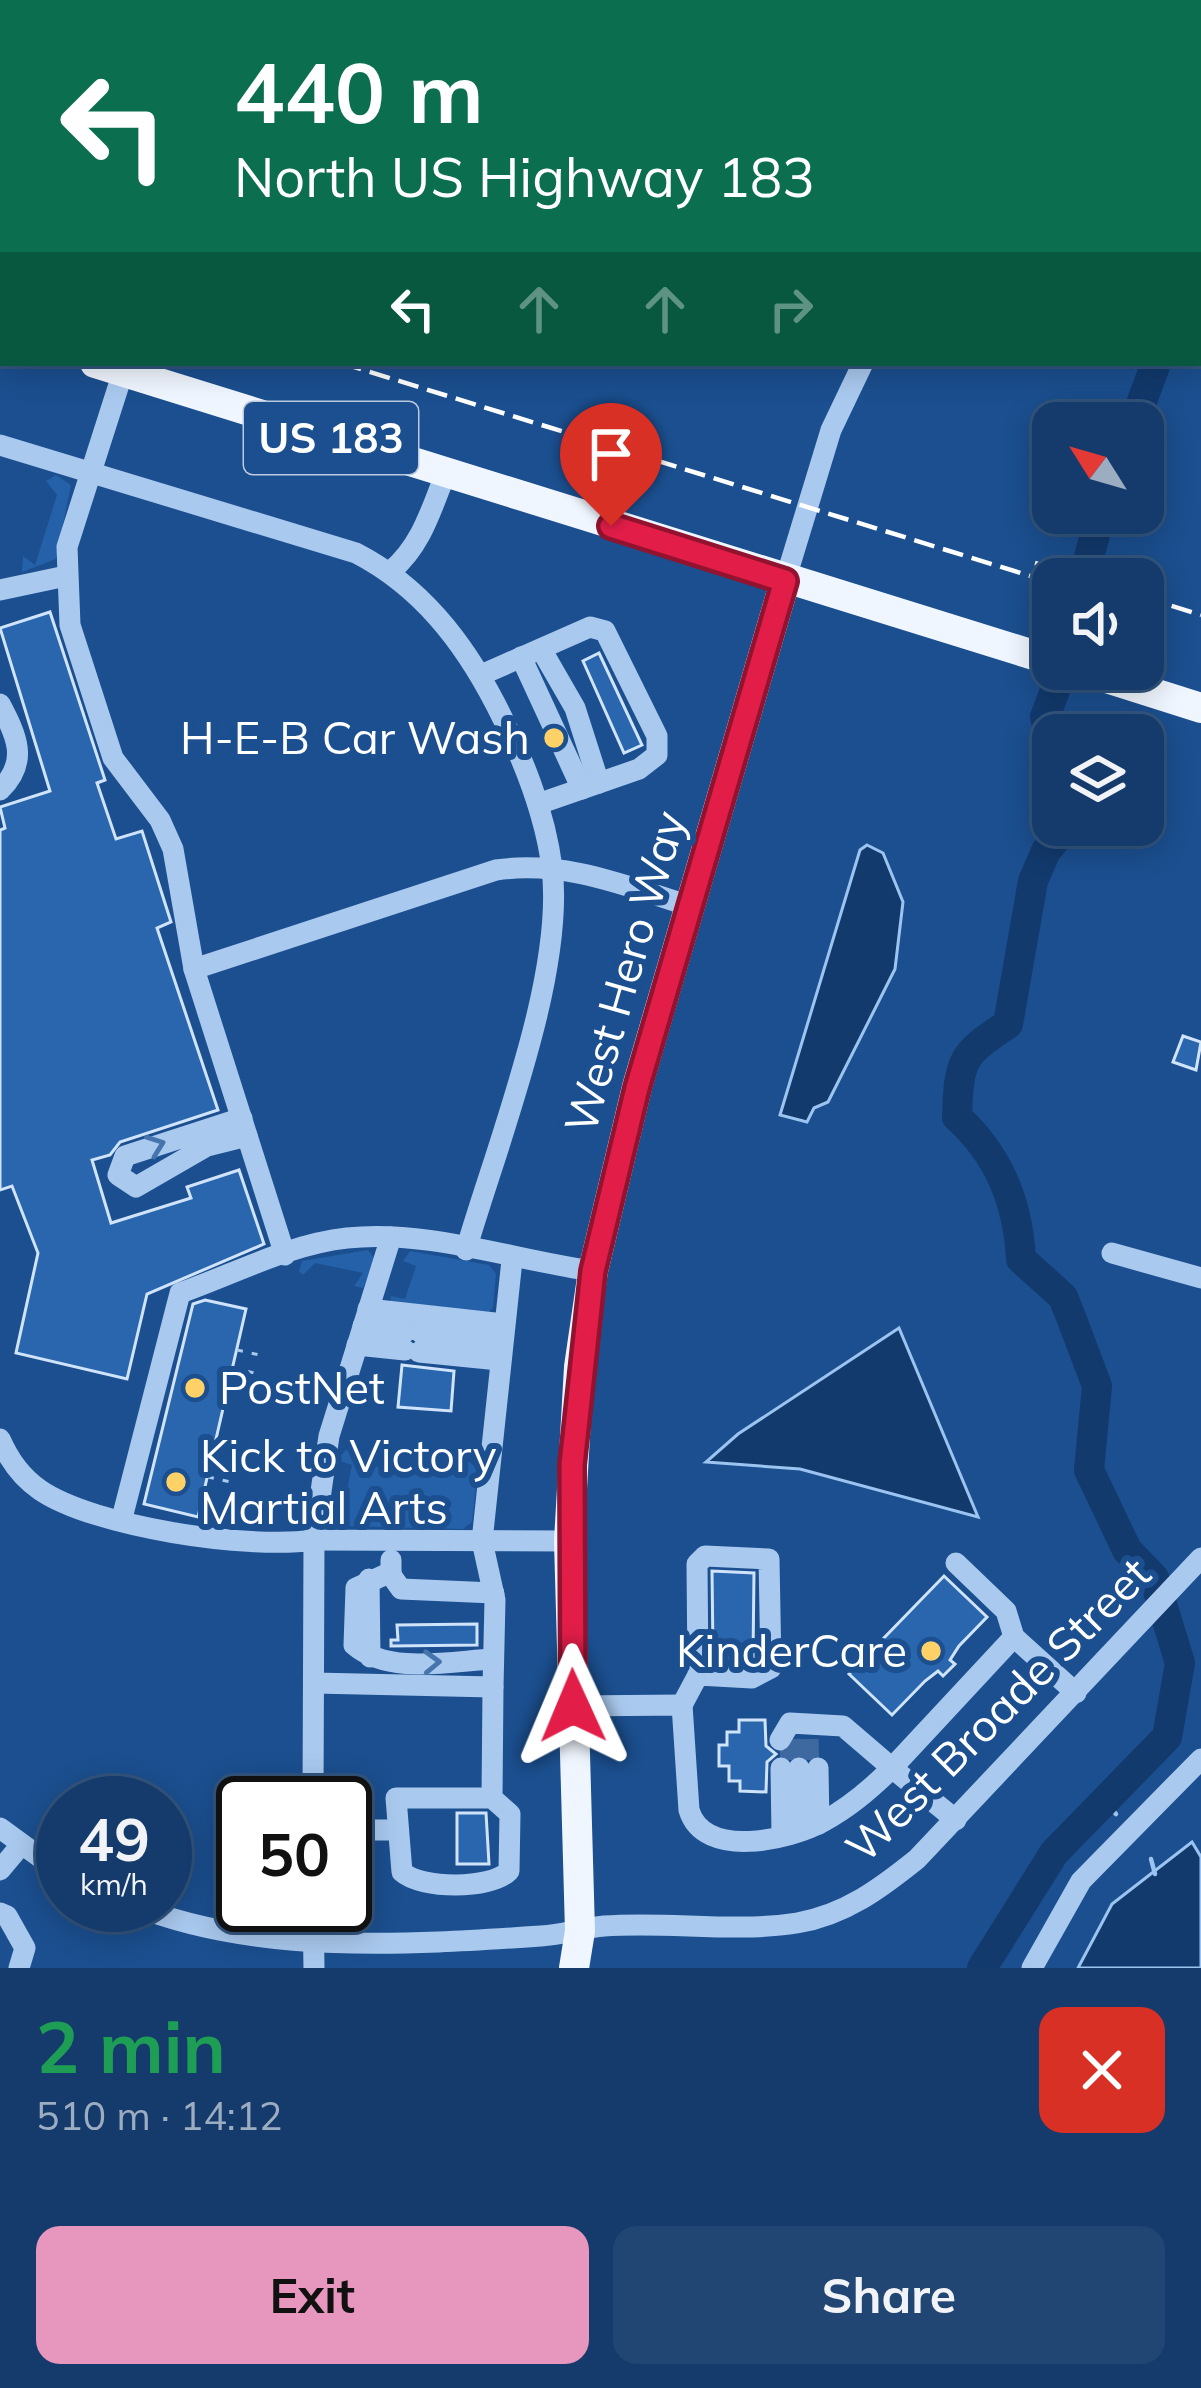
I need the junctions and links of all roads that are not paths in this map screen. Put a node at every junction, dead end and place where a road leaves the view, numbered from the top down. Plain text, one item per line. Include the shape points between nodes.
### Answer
1 (862, 366) edge
2 (109, 367) edge
3 (0, 446) edge
4 (88, 470) junction
5 (445, 475) junction
6 (391, 571) junction
7 (66, 576) junction
8 (785, 581) junction
9 (0, 590) edge
10 (531, 653) junction
11 (1032, 655) edge
12 (481, 675) junction
13 (1147, 690) edge
14 (0, 704) edge
15 (1201, 708) edge
16 (590, 786) junction
17 (0, 790) edge
18 (538, 804) junction
19 (552, 868) junction
20 (691, 906) junction
21 (194, 969) junction
22 (244, 1127) junction
23 (392, 1238) junction
24 (466, 1250) junction
25 (1112, 1253) dead end
26 (285, 1255) junction
27 (512, 1260) junction
28 (593, 1271) junction
29 (1201, 1278) edge
30 (363, 1326) junction
31 (502, 1342) junction
32 (0, 1439) edge
33 (122, 1518) junction
34 (314, 1540) junction
35 (391, 1541) junction
36 (482, 1541) junction
37 (569, 1541) junction
38 (1201, 1558) edge
39 (956, 1563) dead end
40 (380, 1575) junction
41 (494, 1593) junction
42 (1014, 1637) junction
43 (494, 1659) junction
44 (698, 1675) junction
45 (314, 1683) junction
46 (493, 1687) junction
47 (1076, 1693) junction
48 (682, 1705) junction
49 (573, 1706) junction
50 (801, 1732) dead end
51 (1201, 1760) edge
52 (892, 1768) junction
53 (313, 1776) edge
54 (492, 1798) junction
55 (956, 1820) junction
56 (0, 1828) edge
57 (372, 1830) edge
58 (398, 1830) junction
59 (801, 1830) junction
60 (21, 1845) junction
61 (36, 1855) edge
62 (0, 1870) edge
63 (0, 1913) edge
64 (192, 1926) edge
65 (580, 1931) junction
66 (313, 1932) edge
67 (313, 1941) junction
68 (19, 1968) edge
69 (314, 1968) edge
70 (574, 1968) edge
71 (1032, 1968) edge

1 - 8 street via 831,430
2 - 4 street
2 - 5 main road, US 183
3 - 4 street
4 - 6 street via 356,553
4 - 7 street
5 - 6 street via 424,530
5 - 8 main road, US 183
6 - 12 street
7 - 9 street
7 - 21 street via 78,656 112,755 173,849
8 - 11 main road, US 183
8 - 20 main road, West Hero Way
10 - 12 street
10 - 16 street
10 - 16 street via 590,627 604,631 657,736 657,755 640,769
12 - 18 street
13 - 15 main road
14 - 17 street via 20,757
16 - 18 street
18 - 19 street
19 - 20 street
19 - 21 street via 496,870
19 - 24 street via 548,969
20 - 28 main road, West Hero Way
21 - 22 street
22 -> 22 street via 136,1187 118,1175 125,1156
22 - 26 street
23 - 24 street
23 - 26 street via 347,1238
23 - 30 street
24 - 27 street
25 - 29 street
26 - 33 street via 181,1293
27 - 28 street
27 - 31 street
28 - 37 main road, West Hero Way
30 - 31 street
30 - 31 street
30 - 34 street via 329,1436
31 - 36 street
32 - 33 street via 36,1488
33 - 34 street via 222,1539
34 - 35 street
34 - 45 street
35 - 36 street
35 - 40 street
36 - 37 street
36 - 41 street
37 - 49 main road, West Hero Way
38 - 47 street, West Broade Street
39 - 42 street via 1006,1611
40 - 41 street via 409,1591
40 -> 43 street via 370,1657
41 - 43 street
42 - 47 street
42 - 52 street
43 - 46 street
44 - 44 street via 700,1559 769,1559 771,1668 752,1678
44 - 48 street
45 - 46 street
45 - 53 street
46 - 54 street
47 - 55 street, West Broade Street
48 - 49 street
48 - 59 street via 693,1825 713,1838
49 - 65 main road, West Hero Way
50 - 52 street via 843,1726
51 - 71 street via 1081,1881
52 - 55 street
52 - 59 street via 869,1791
54 - 58 street via 396,1798
54 - 58 street via 510,1814 502,1878 409,1879 401,1872
55 - 65 street, West Broade Street via 875,1893 835,1912 796,1923
56 - 60 street
57 - 58 street
59 - 59 street via 800,1768
60 - 61 street
60 - 62 street
63 - 68 street via 25,1948
64 - 67 street, West Broade Street
65 - 67 street, West Broade Street
65 - 70 main road, West Hero Way
66 - 67 street
67 - 69 street

